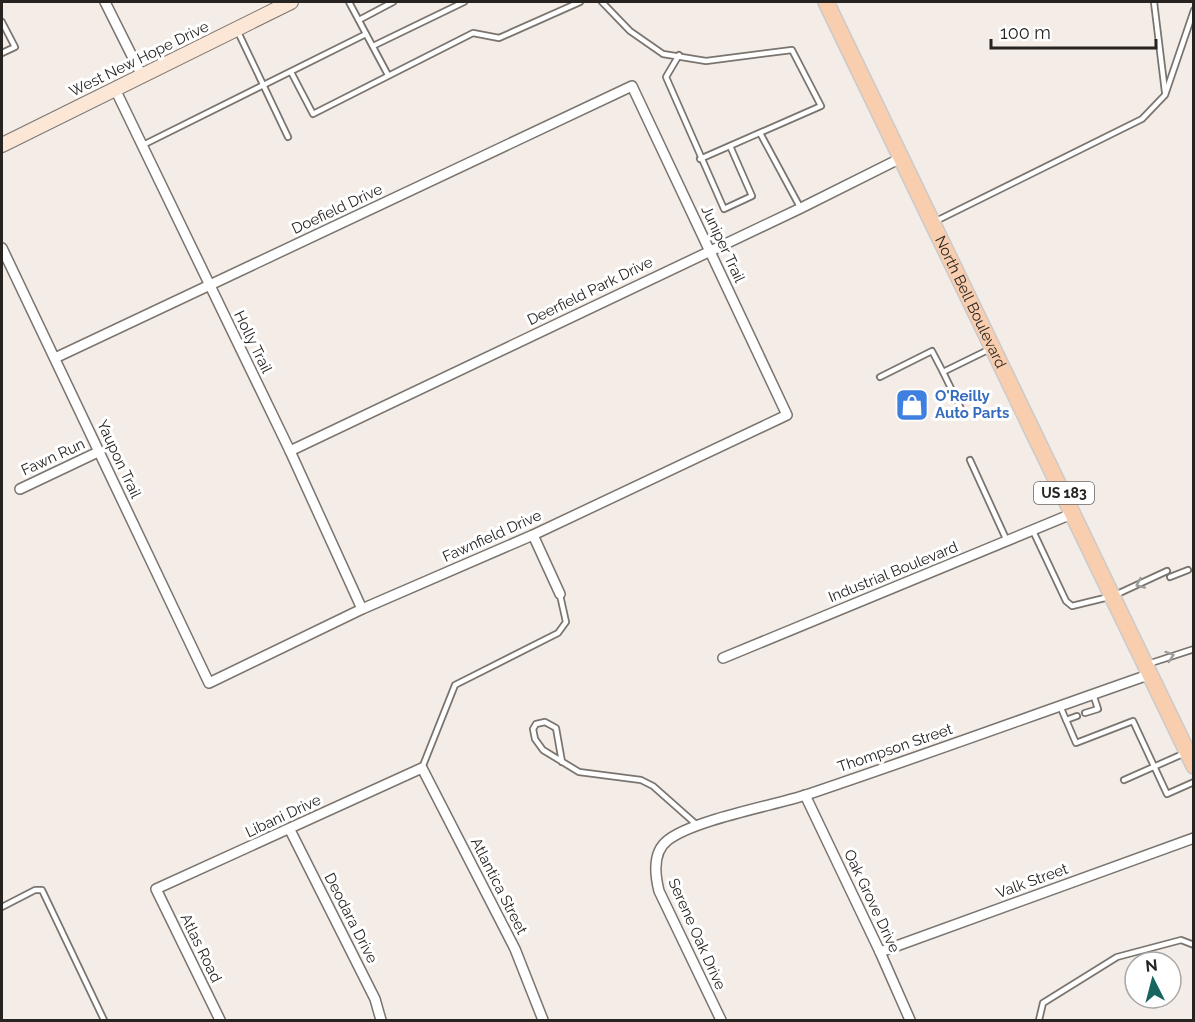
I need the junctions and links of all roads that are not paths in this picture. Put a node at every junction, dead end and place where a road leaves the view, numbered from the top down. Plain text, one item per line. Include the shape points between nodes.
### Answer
1 (105, 2) edge
2 (291, 2) edge
3 (349, 2) edge
4 (393, 2) edge
5 (464, 2) edge
6 (580, 2) edge
7 (602, 2) edge
8 (1154, 2) edge
9 (830, 3) edge
10 (1194, 10) edge
11 (358, 20) junction
12 (2, 22) edge
13 (237, 29) junction
14 (366, 34) junction
15 (373, 46) junction
16 (2, 54) edge
17 (679, 55) junction
18 (291, 72) junction
19 (388, 75) junction
20 (142, 76) junction
21 (264, 86) junction
22 (632, 86) joint
23 (115, 89) junction
24 (1165, 95) junction
25 (760, 133) junction
26 (288, 137) dead end
27 (2, 145) edge
28 (141, 146) junction
29 (730, 146) junction
30 (903, 157) junction
31 (700, 159) junction
32 (801, 208) junction
33 (933, 222) junction
34 (2, 248) edge
35 (710, 250) junction
36 (210, 286) junction
37 (993, 348) junction
38 (55, 358) junction
39 (943, 372) junction
40 (880, 377) dead end
41 (787, 415) joint
42 (964, 415) dead end
43 (290, 451) junction
44 (98, 452) junction
45 (970, 460) dead end
46 (20, 489) dead end
47 (1074, 513) junction
48 (1034, 531) junction
49 (533, 535) junction
50 (1007, 541) junction
51 (1188, 570) dead end
52 (1167, 571) dead end
53 (1170, 578) dead end
54 (560, 594) joint
55 (1113, 596) junction
56 (362, 609) junction
57 (1194, 648) edge
58 (723, 658) dead end
59 (1148, 669) junction
60 (209, 683) joint
61 (1093, 694) junction
62 (1060, 706) junction
63 (1086, 713) dead end
64 (1077, 716) dead end
65 (1066, 720) junction
66 (1190, 759) edge
67 (562, 762) junction
68 (1155, 767) junction
69 (422, 768) junction
70 (1124, 780) dead end
71 (1194, 782) edge
72 (805, 795) junction
73 (699, 826) junction
74 (290, 830) junction
75 (1194, 838) edge
76 (657, 857) joint
77 (156, 889) joint
78 (2, 907) edge
79 (1194, 945) edge
80 (880, 952) junction
81 (104, 1020) edge
82 (220, 1020) edge
83 (381, 1020) edge
84 (543, 1020) edge
85 (721, 1020) edge
86 (910, 1020) edge
87 (1039, 1020) edge

1 - 20 street
2 - 13 main road, West New Hope Drive
3 - 11 lane
4 - 11 lane
5 - 15 lane
6 - 19 lane via 499,38 473,33
7 - 17 lane via 630,31 663,54
8 - 24 lane
9 - 30 main road, North Bell Boulevard / US 183
10 - 24 lane
11 - 14 lane
12 - 16 lane via 15,47
13 - 20 main road, West New Hope Drive
13 - 21 lane
14 - 15 lane
14 - 18 lane
15 - 19 lane
17 - 25 lane via 706,61 792,50 821,106
17 - 31 lane via 666,77
18 - 19 lane via 313,114
18 - 21 lane
20 - 23 main road, West New Hope Drive
21 - 26 lane
21 - 28 lane
22 - 35 street, Juniper Trail
22 - 36 street, Doefield Drive
23 - 27 main road, West New Hope Drive
23 - 28 street, Holly Trail
24 - 33 lane via 1142,119
25 - 29 lane
25 - 32 lane
28 - 36 street, Holly Trail
29 - 31 lane
29 - 31 lane via 752,196 724,209
30 - 32 street, Deerfield Park Drive
30 - 33 main road, North Bell Boulevard / US 183
32 - 35 street, Deerfield Park Drive
33 - 37 main road, North Bell Boulevard / US 183
34 - 38 street, Yaupon Trail
35 - 41 street, Juniper Trail
35 - 43 street, Deerfield Park Drive
36 - 38 street, Doefield Drive
36 - 43 street, Holly Trail
37 - 39 lane
37 - 47 main road, North Bell Boulevard / US 183
38 - 44 street, Yaupon Trail
39 - 40 lane via 932,351
39 - 42 lane
41 - 49 street, Fawnfield Drive
43 - 56 street, Holly Trail
44 - 46 street, Fawn Run
44 - 60 street, Yaupon Trail
45 - 50 lane
47 - 48 street, Industrial Boulevard
47 - 55 main road, North Bell Boulevard / US 183
48 - 50 street, Industrial Boulevard
48 - 55 lane via 1066,601 1077,607
49 - 54 street
49 - 56 street, Fawnfield Drive
50 - 58 street, Industrial Boulevard
51 - 53 lane
52 -> 55 lane
54 - 69 lane via 566,622 558,633 455,685
55 - 59 main road, North Bell Boulevard / US 183
56 - 60 street, Fawnfield Drive
59 -> 57 lane
59 - 61 street, Thompson Street
59 - 66 main road, North Bell Boulevard / US 183
61 - 62 street, Thompson Street
61 - 63 lane via 1098,708
62 - 65 lane
62 - 72 street, Thompson Street
64 - 65 lane
65 - 68 lane via 1076,744 1133,721
66 - 68 lane
67 - 67 lane via 535,740 536,724 545,722 556,728
67 - 73 lane via 579,772 624,777 653,786
68 - 70 lane
68 - 71 lane via 1167,794
69 - 74 street, Libani Drive
69 - 84 street, Atlantica Street via 515,949
72 - 73 street, Thompson Street
72 - 80 street, Oak Grove Drive
73 - 76 street, Thompson Street via 668,840
74 - 77 street, Libani Drive
74 - 83 street, Deodara Drive via 375,999
75 - 80 street, Valk Street
76 - 85 street, Serene Oak Drive via 658,891
77 - 82 street, Atlas Road
78 - 81 lane via 42,890
79 - 87 lane via 1181,940 1117,957 1043,1003
80 - 86 street, Oak Grove Drive

